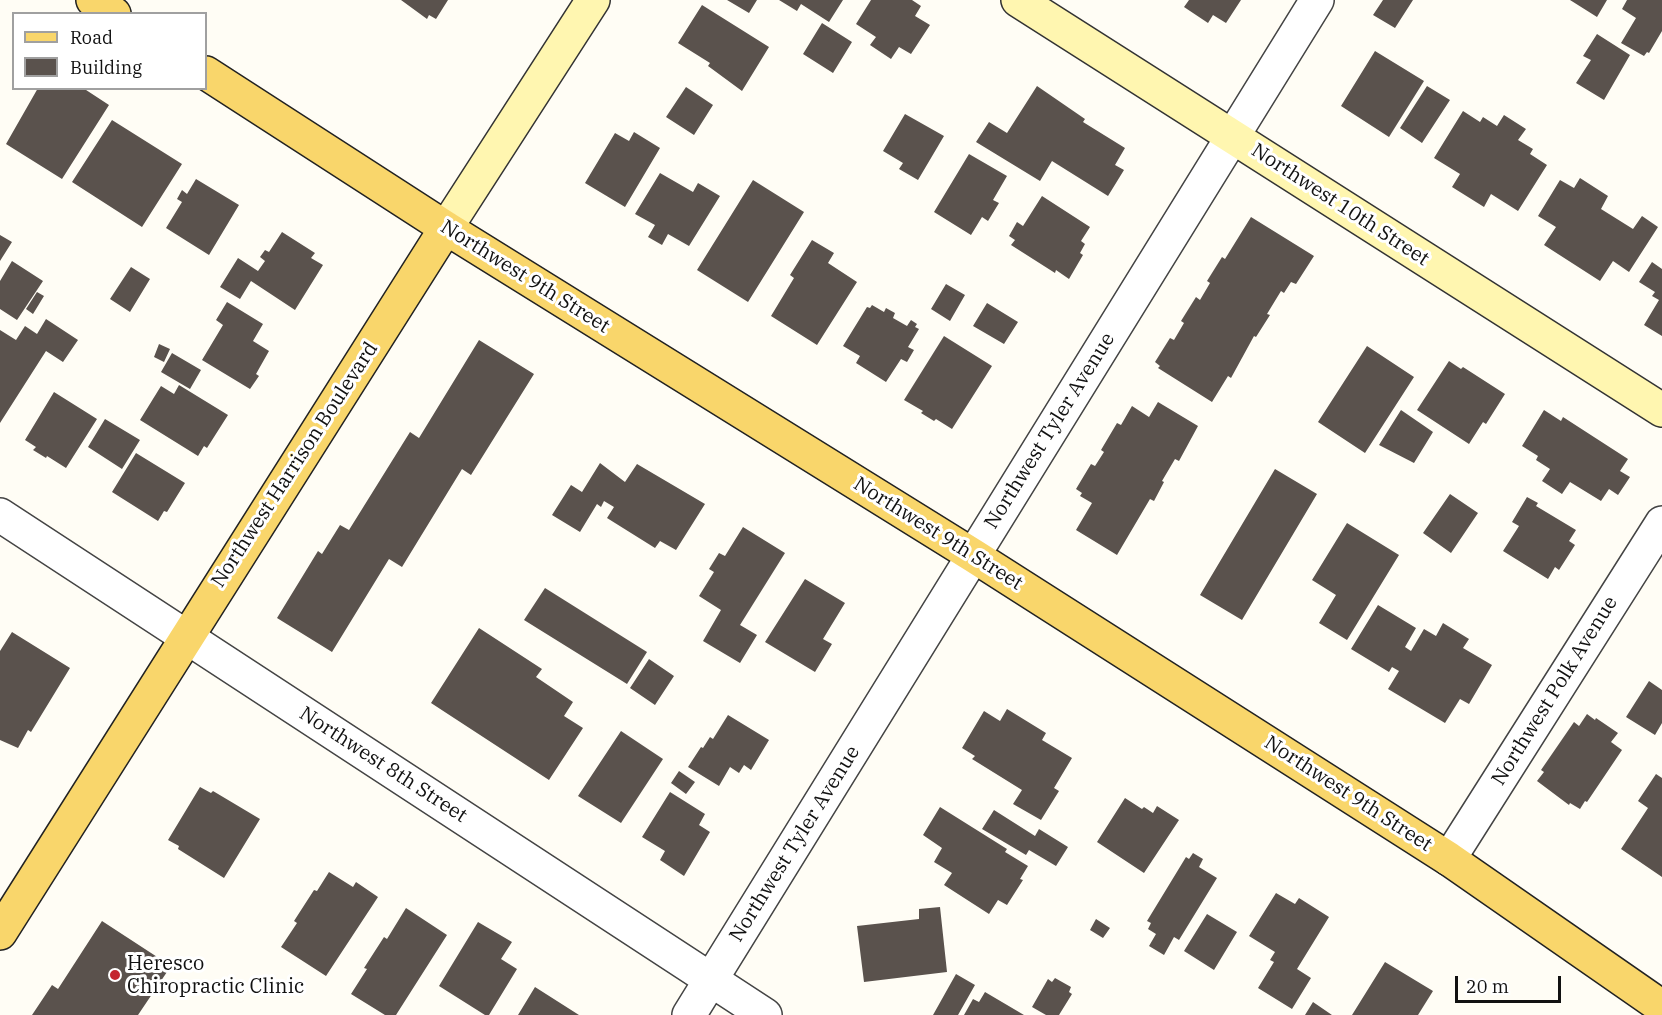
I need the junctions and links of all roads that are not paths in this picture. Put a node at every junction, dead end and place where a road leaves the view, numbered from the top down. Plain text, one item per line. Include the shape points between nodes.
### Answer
1 (93, 0) edge
2 (593, 0) edge
3 (1018, 0) edge
4 (1317, 0) edge
5 (111, 12) edge
6 (207, 74) edge
7 (1232, 136) junction
8 (446, 228) junction
9 (1662, 410) edge
10 (0, 515) edge
11 (1662, 523) edge
12 (974, 556) junction
13 (186, 637) junction
14 (1449, 859) junction
15 (0, 933) edge
16 (712, 979) junction
17 (1662, 1007) edge
18 (689, 1015) edge
19 (765, 1015) edge

1 - 5 main road
2 - 8 street, Northwest Harrison Boulevard
3 - 7 street, Northwest 10th Street
4 - 7 street, Northwest Tyler Avenue
6 - 8 main road, Northwest 9th Street
7 - 9 street, Northwest 10th Street
7 - 12 street, Northwest Tyler Avenue
8 - 12 main road, Northwest 9th Street
8 - 13 main road, Northwest Harrison Boulevard
10 - 13 street, Northwest 8th Street
11 - 14 street, Northwest Polk Avenue
12 - 14 main road, Northwest 9th Street
12 - 16 street, Northwest Tyler Avenue
13 - 15 main road, Northwest Harrison Boulevard
13 - 16 street, Northwest 8th Street
14 - 17 main road, Northwest 9th Street
16 - 18 street, Northwest Tyler Avenue
16 - 19 street, Northwest 8th Street

